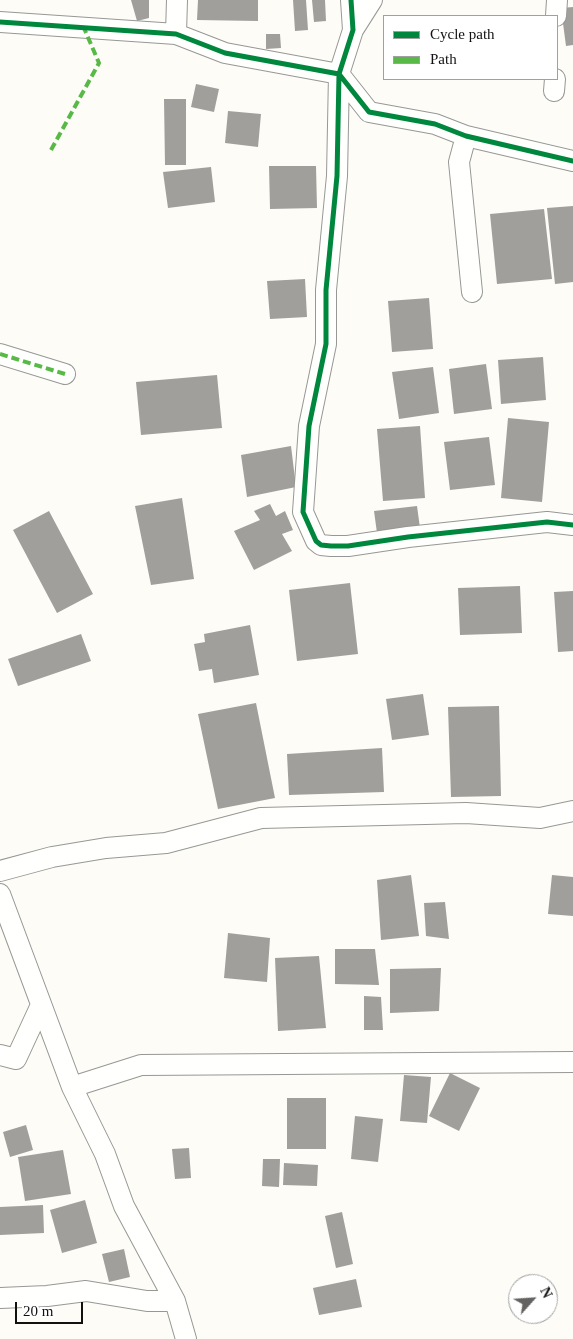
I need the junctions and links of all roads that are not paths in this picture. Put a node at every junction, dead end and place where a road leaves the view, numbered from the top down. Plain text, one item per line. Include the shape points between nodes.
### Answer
1 (177, 0) edge
2 (351, 0) edge
3 (372, 0) edge
4 (557, 0) edge
5 (556, 15) edge
6 (0, 22) edge
7 (352, 30) junction
8 (176, 34) junction
9 (339, 74) junction
10 (466, 136) junction
11 (573, 161) edge
12 (472, 292) dead end
13 (0, 354) edge
14 (64, 374) dead end
15 (573, 525) edge
16 (573, 811) edge
17 (0, 871) edge
18 (0, 894) edge
19 (41, 1005) junction
20 (0, 1055) edge
21 (573, 1062) edge
22 (72, 1087) junction
23 (0, 1298) edge
24 (175, 1300) junction
25 (186, 1339) edge

1 - 8 street
2 - 7 street
3 - 7 street
4 - 5 street
6 - 8 street
7 - 9 street
8 - 9 street via 225,53
9 - 10 street via 369,112 435,124
9 - 15 street via 337,176 326,290 326,344 309,426 303,512 316,541 321,545 348,546 547,522
10 - 11 street
10 - 12 street via 459,162
13 - 14 street
16 - 17 street via 540,818 466,813 260,818 166,843 52,856
18 - 19 street
19 - 20 street via 16,1059
19 - 22 street
21 - 22 street via 141,1065
22 - 24 street via 105,1154 124,1206
23 - 24 street via 86,1291 146,1301
24 - 25 street

